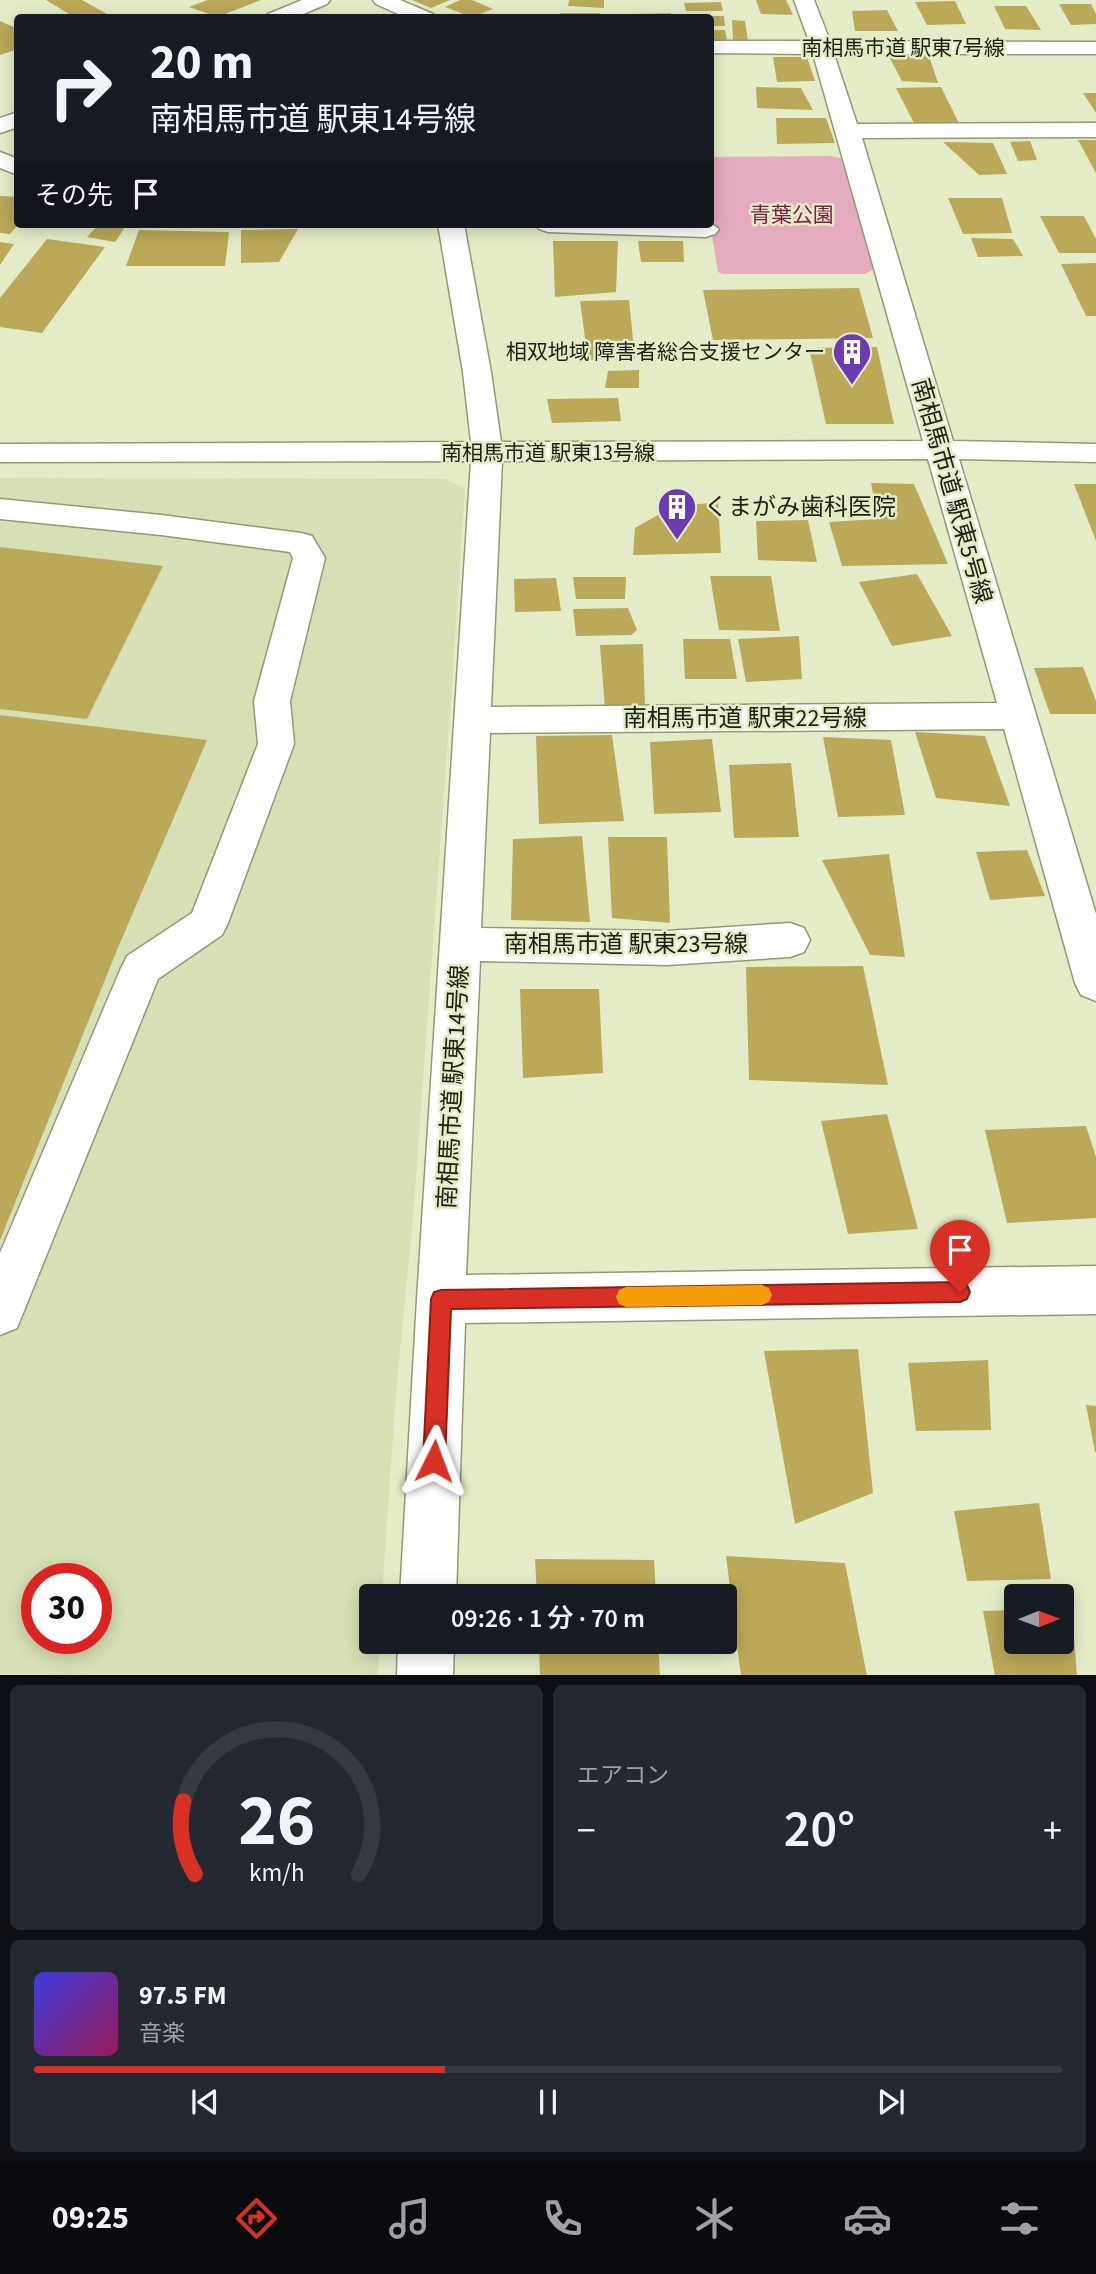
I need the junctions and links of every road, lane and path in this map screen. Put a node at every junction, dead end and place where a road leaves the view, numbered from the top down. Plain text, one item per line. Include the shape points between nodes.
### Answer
1 (320, 0) edge
2 (383, 0) edge
3 (804, 0) edge
4 (285, 14) edge
5 (416, 14) edge
6 (714, 47) edge
7 (822, 48) junction
8 (1096, 48) edge
9 (1096, 130) edge
10 (848, 131) junction
11 (452, 228) edge
12 (674, 228) edge
13 (706, 229) dead end
14 (940, 450) junction
15 (0, 453) edge
16 (487, 453) junction
17 (1096, 453) edge
18 (0, 509) edge
19 (1018, 716) junction
20 (473, 720) junction
21 (790, 940) dead end
22 (461, 944) junction
23 (1096, 983) edge
24 (1096, 1290) edge
25 (441, 1299) junction
26 (0, 1311) edge
27 (429, 1584) edge
28 (426, 1654) edge
29 (425, 1675) edge

1 - 4 street
2 - 5 street
3 - 7 street, 南相馬市道 駅東5号線
6 - 7 street, 南相馬市道 駅東7号線
7 - 8 street, 南相馬市道 駅東7号線
7 - 10 street, 南相馬市道 駅東5号線
9 - 10 street
10 - 14 street, 南相馬市道 駅東5号線
11 - 16 street, 南相馬市道 駅東14号線
12 - 13 street
14 - 16 street, 南相馬市道 駅東13号線
14 - 17 street, 南相馬市道 駅東13号線
14 - 19 street, 南相馬市道 駅東5号線
15 - 16 street, 南相馬市道 駅東13号線
16 - 20 street, 南相馬市道 駅東14号線
18 - 26 street via 301,543 309,558 272,701 276,744 208,923 142,968
19 - 20 street, 南相馬市道 駅東22号線
19 - 23 street, 南相馬市道 駅東5号線
20 - 22 street, 南相馬市道 駅東14号線
21 - 22 street, 南相馬市道 駅東23号線 via 667,948
22 - 25 street, 南相馬市道 駅東14号線
24 - 25 street
25 - 27 street, 南相馬市道 駅東14号線
28 - 29 street

